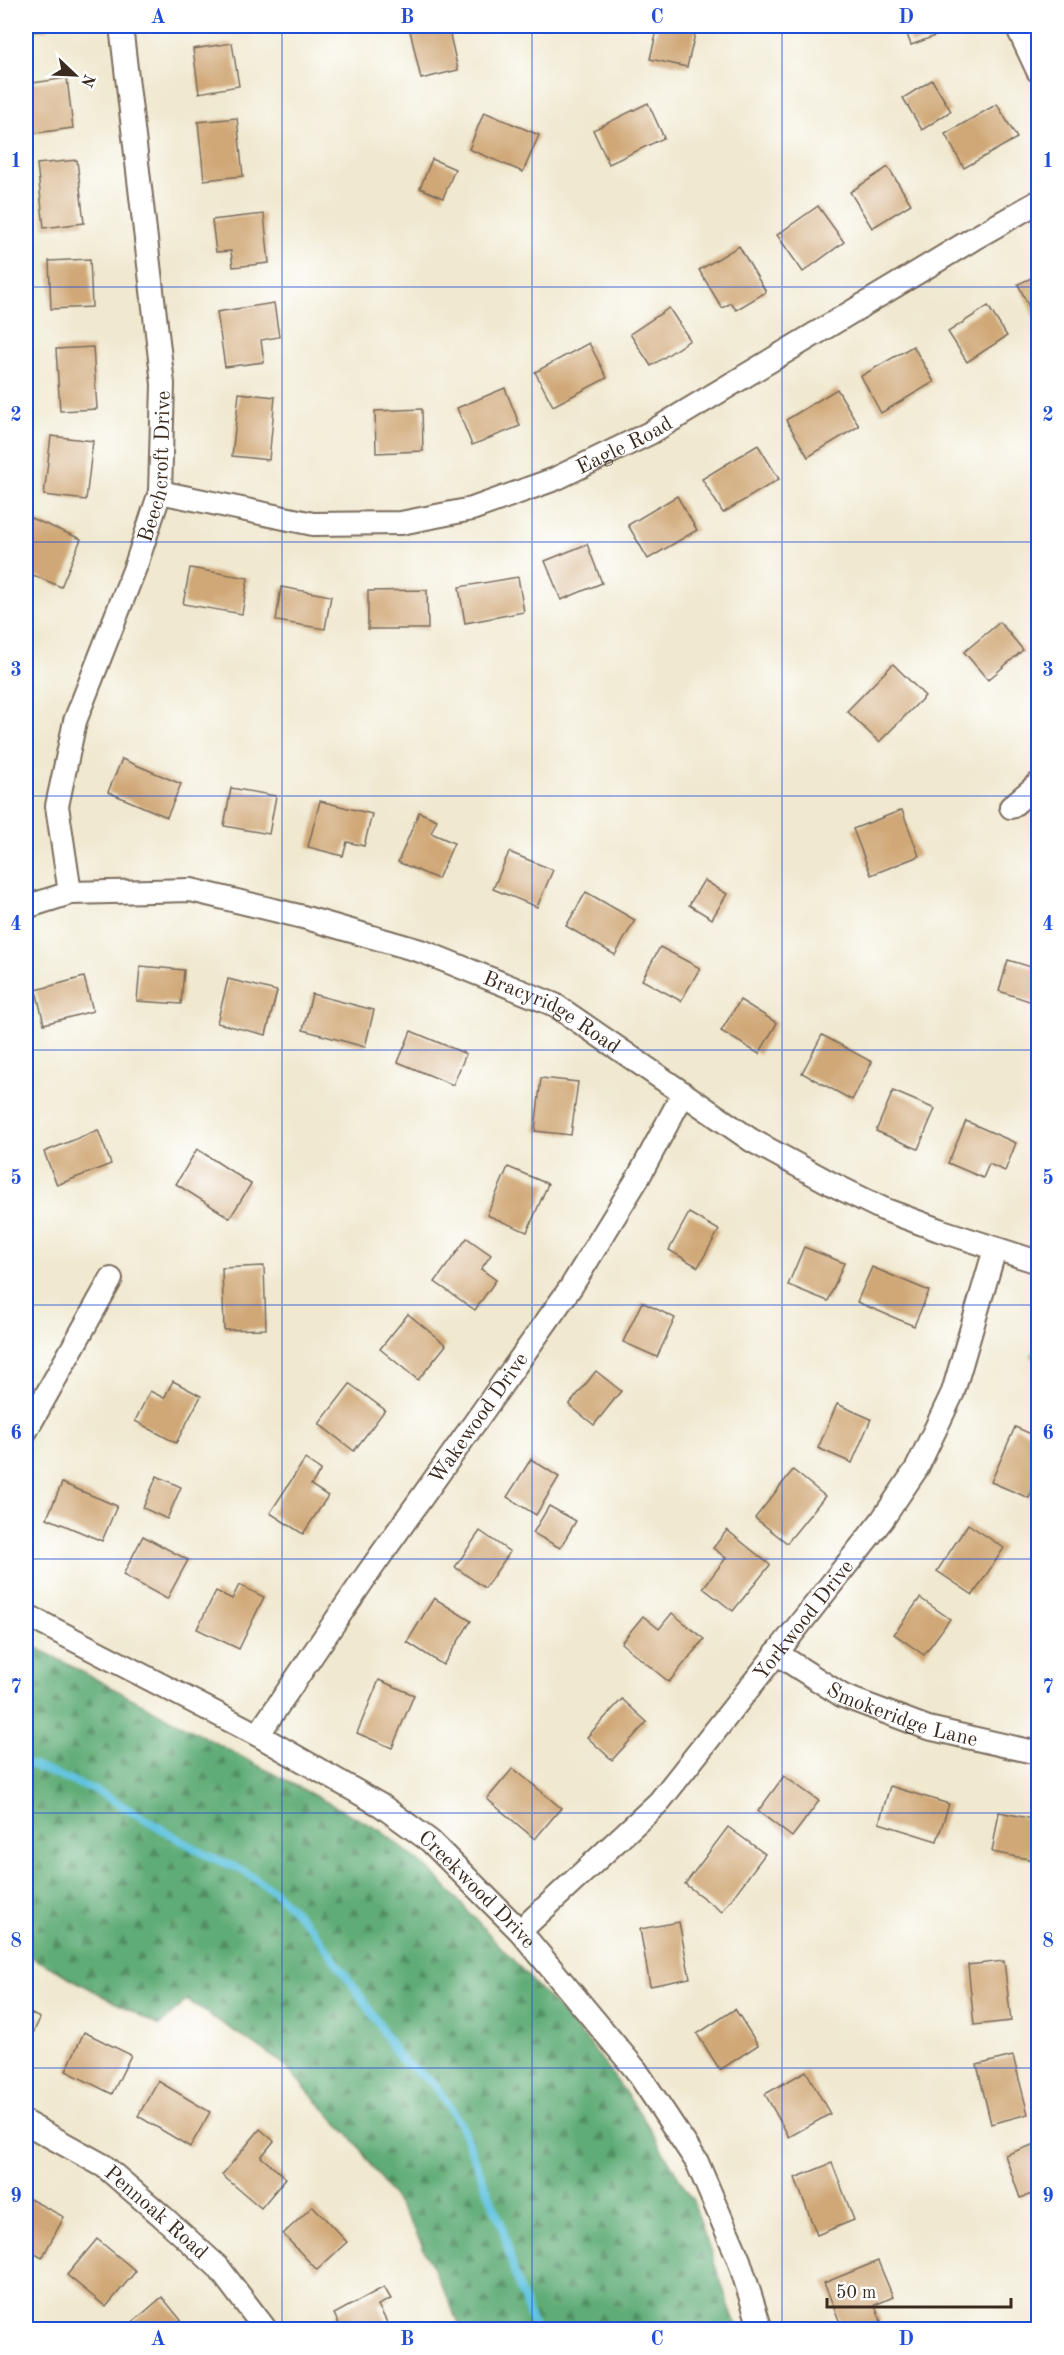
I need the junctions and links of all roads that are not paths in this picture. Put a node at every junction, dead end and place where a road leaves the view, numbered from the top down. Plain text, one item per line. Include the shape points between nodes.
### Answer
1 (121, 26) edge
2 (1017, 26) edge
3 (1038, 71) edge
4 (1038, 202) edge
5 (160, 492) junction
6 (1038, 784) edge
7 (1011, 807) dead end
8 (70, 893) junction
9 (26, 907) edge
10 (683, 1094) junction
11 (995, 1249) junction
12 (1038, 1262) edge
13 (111, 1279) dead end
14 (26, 1431) edge
15 (26, 1615) edge
16 (776, 1653) junction
17 (258, 1736) junction
18 (1038, 1754) edge
19 (519, 1931) junction
20 (26, 2122) edge
21 (266, 2330) edge
22 (761, 2330) edge

1 - 5 street, Beechcroft Drive via 163,384
2 - 3 street
4 - 5 street, Eagle Road via 650,433 555,479 472,509 400,523 313,524
5 - 8 street, Beechcroft Drive via 75,721 57,806
6 - 7 street
8 - 9 street, Bracyridge Road
8 - 10 street, Bracyridge Road via 191,890 424,952 555,1005
10 - 11 street, Bracyridge Road via 751,1140 852,1194
10 - 17 street, Wakewood Drive via 638,1178 571,1287
11 - 12 street, Bracyridge Road
11 - 16 street, Yorkwood Drive via 953,1392 917,1468 882,1520
13 - 14 street
15 - 17 street, Creekwood Drive
16 - 18 street, Smokeridge Lane via 843,1696 928,1728
16 - 19 street, Yorkwood Drive via 659,1802
17 - 19 street, Creekwood Drive via 382,1806 430,1841
19 - 22 street, Creekwood Drive via 636,2070 697,2163 739,2260
20 - 21 street, Pennoak Road via 104,2166 163,2217 218,2267

